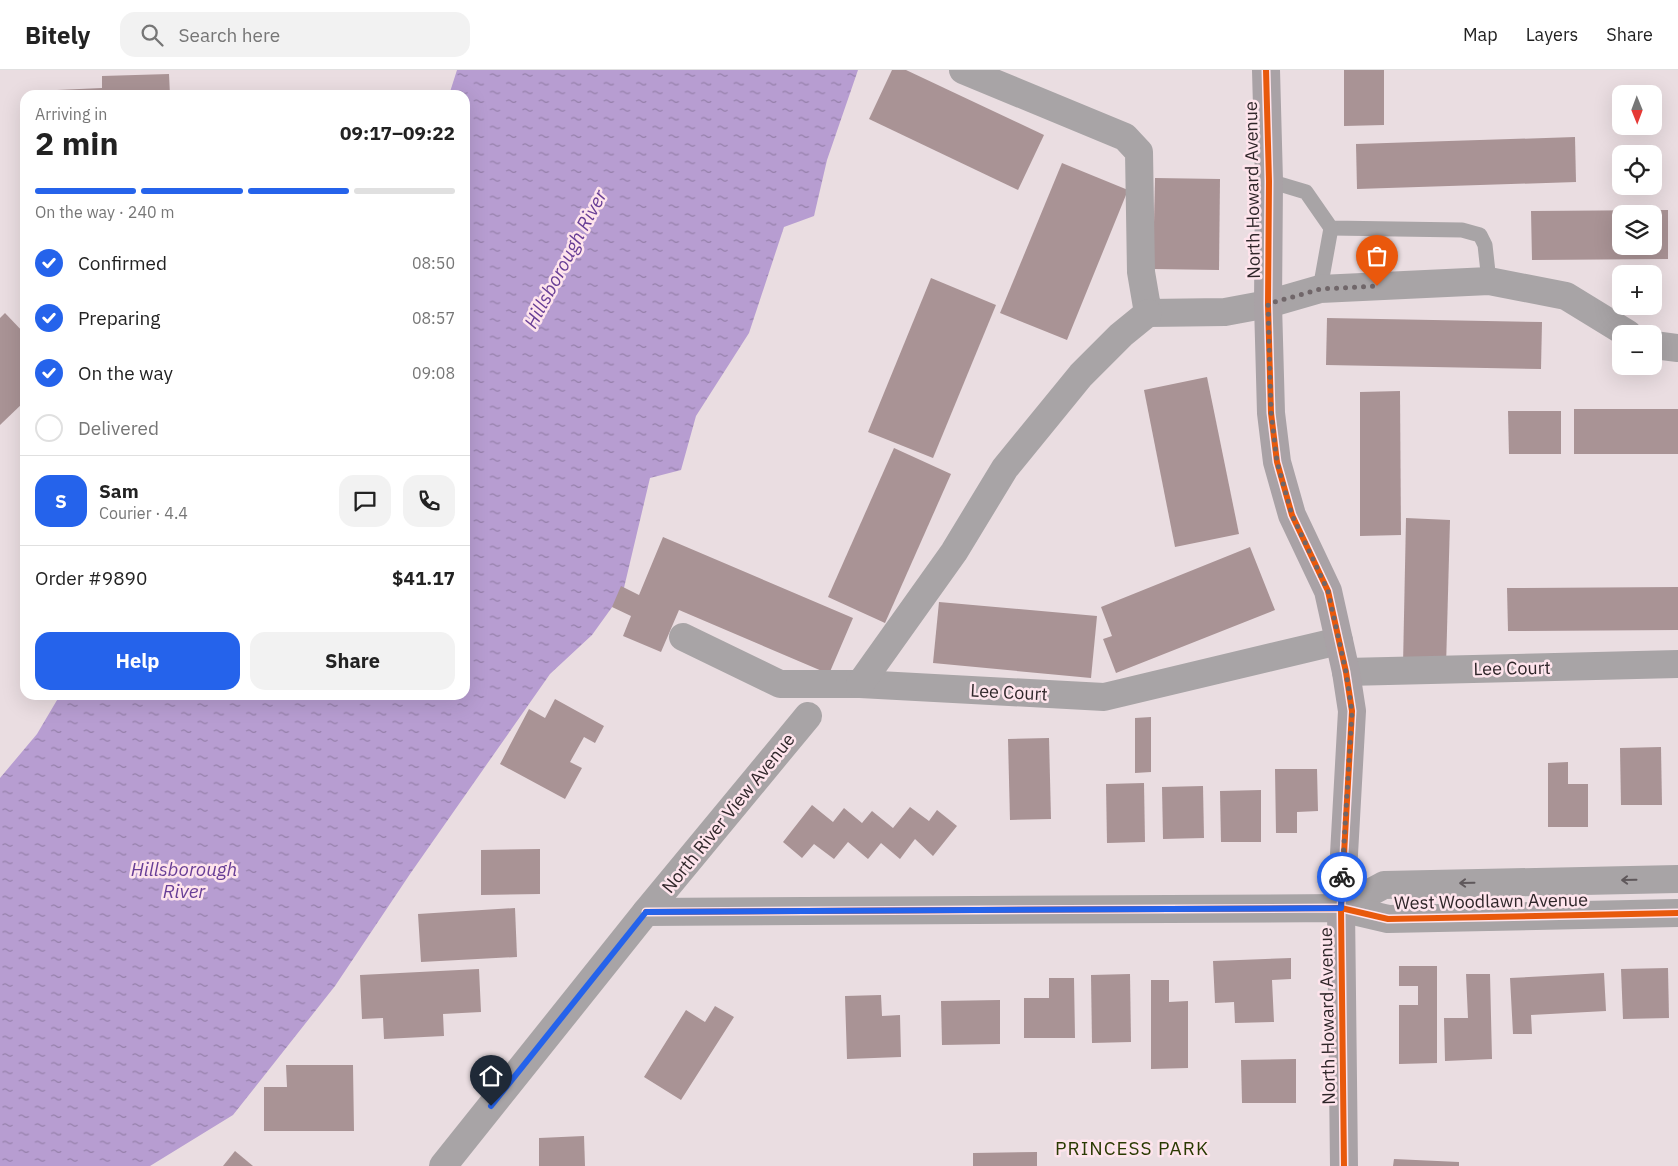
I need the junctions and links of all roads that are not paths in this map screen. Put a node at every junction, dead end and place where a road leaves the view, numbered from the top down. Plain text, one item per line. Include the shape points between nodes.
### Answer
1 (963, 70) edge
2 (1266, 70) edge
3 (1269, 181) junction
4 (1331, 228) junction
5 (1489, 281) junction
6 (1320, 289) junction
7 (1268, 304) junction
8 (1148, 313) junction
9 (1613, 325) edge
10 (1662, 346) edge
11 (1678, 348) edge
12 (683, 637) dead end
13 (1339, 641) junction
14 (1678, 664) edge
15 (1346, 672) junction
16 (860, 684) junction
17 (808, 716) dead end
18 (1678, 879) edge
19 (1341, 908) junction
20 (646, 912) junction
21 (1678, 913) edge
22 (443, 1166) edge
23 (1344, 1166) edge

1 - 8 street via 1125,137 1139,152 1141,272
2 - 3 street, North Howard Avenue
3 - 4 lane via 1306,192
3 - 7 street, North Howard Avenue
4 - 5 lane via 1462,230 1480,235 1485,245
4 - 6 lane
5 - 6 street
5 - 9 street via 1566,296
6 - 7 street
7 - 8 street via 1225,312
7 - 13 street, North Howard Avenue via 1271,412 1277,462 1292,515 1328,591
8 - 16 street via 1081,376 1005,468 954,552
10 - 11 street
12 - 16 street, Lee Court via 780,684
13 - 15 street, North Howard Avenue
13 - 16 street, Lee Court via 1104,696
14 - 15 street, Lee Court
15 - 19 street, North Howard Avenue via 1352,712
17 - 20 street, North River View Avenue
18 -> 19 street, West Woodlawn Avenue via 1384,884
19 - 20 street, West Woodlawn Avenue
19 - 21 street, West Woodlawn Avenue via 1388,919
19 - 23 street, North Howard Avenue
20 - 22 street, North River View Avenue

